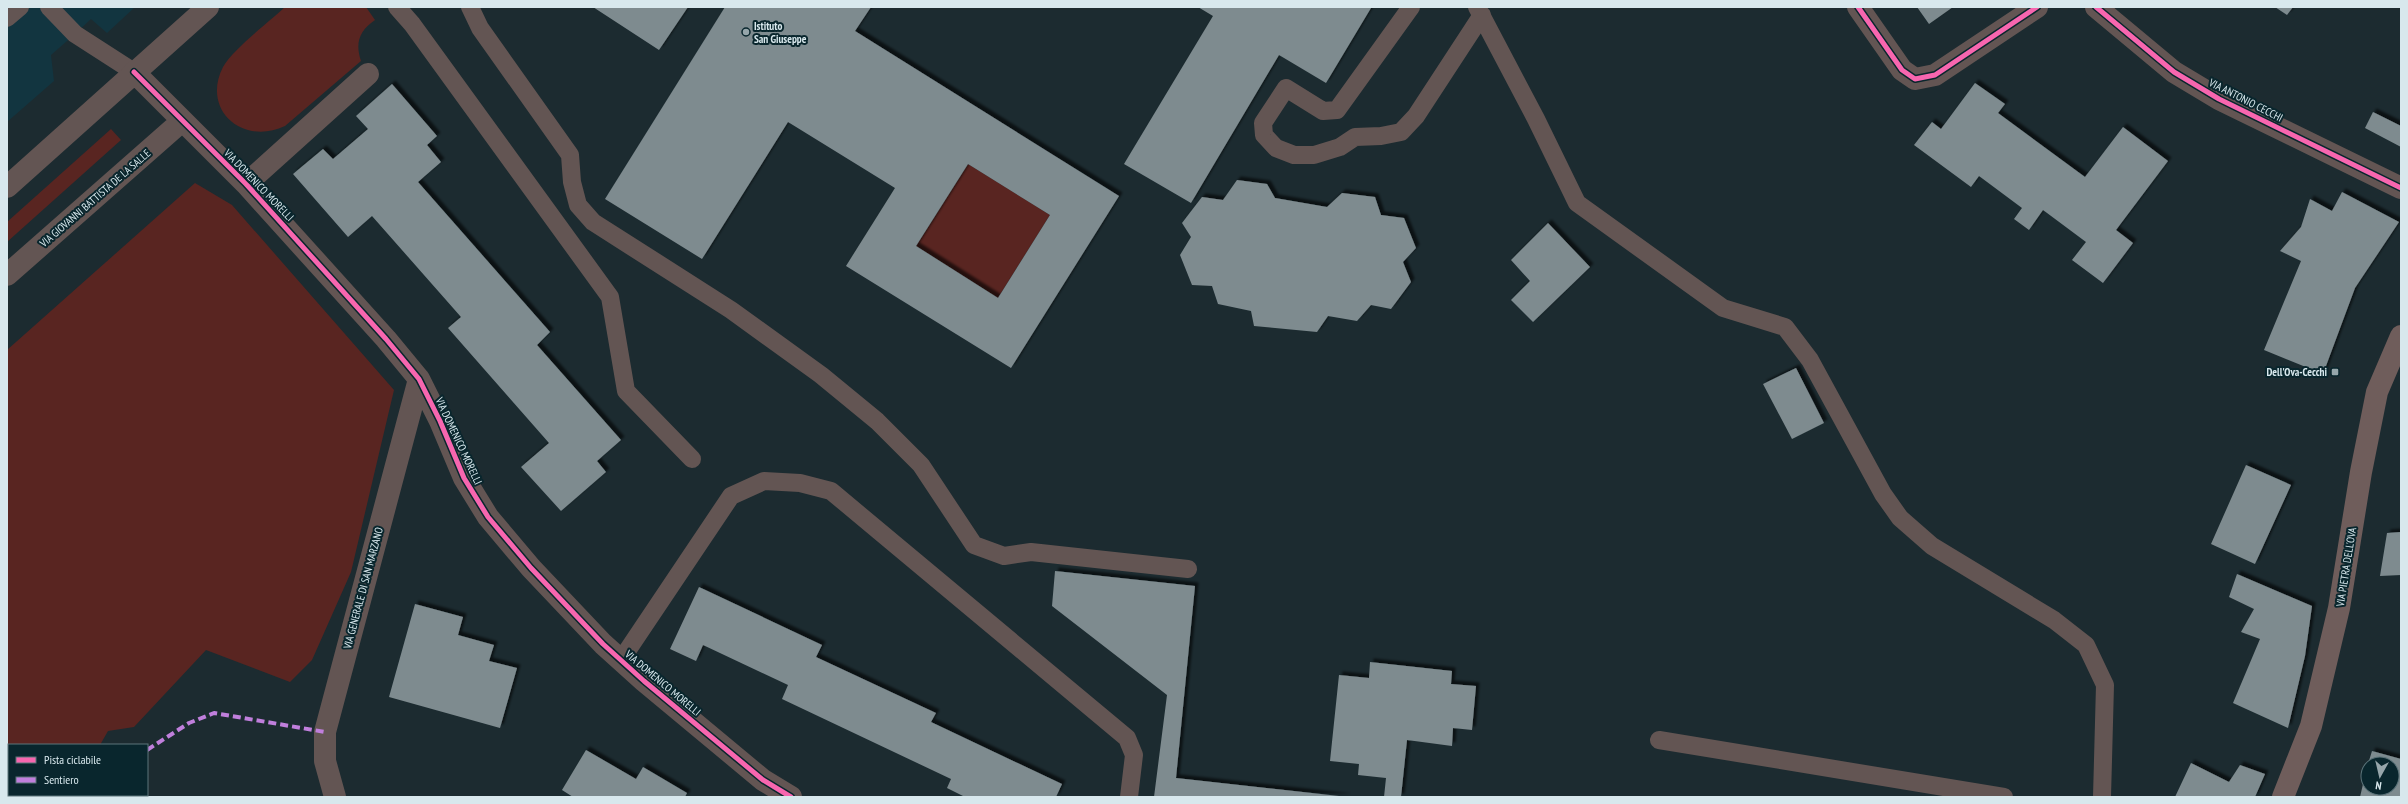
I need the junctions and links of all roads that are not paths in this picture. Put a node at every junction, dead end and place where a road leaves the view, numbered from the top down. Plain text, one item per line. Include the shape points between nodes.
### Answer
1 (20, 7) edge
2 (49, 7) edge
3 (208, 7) edge
4 (397, 7) edge
5 (470, 7) edge
6 (1411, 7) edge
7 (1858, 7) edge
8 (2037, 7) edge
9 (2096, 7) edge
10 (1479, 11) edge
11 (7, 18) edge
12 (134, 72) junction
13 (368, 74) dead end
14 (182, 121) junction
15 (246, 184) junction
16 (7, 187) edge
17 (2401, 188) edge
18 (7, 275) edge
19 (2401, 336) edge
20 (418, 379) junction
21 (692, 459) dead end
22 (1188, 569) dead end
23 (621, 660) junction
24 (1659, 740) dead end
25 (335, 797) edge
26 (790, 797) edge
27 (1130, 797) edge
28 (2004, 797) edge
29 (2102, 797) edge
30 (2283, 797) edge

1 - 11 lane
2 - 12 lane via 75,34
3 - 12 street
4 - 21 lane via 412,24 610,297 626,391
5 - 22 lane via 480,28 570,155 572,182 578,204 593,222 731,310 821,375 877,421 921,465 974,545 1004,556 1031,552
6 - 10 lane via 1337,110 1323,111 1286,88 1263,123 1264,135 1276,148 1294,155 1314,155 1340,147 1355,137 1401,132 1416,116
7 - 8 street via 1902,70 1915,79 1935,75
9 - 17 street, VIA ANTONIO CECCHI via 2174,72 2219,99
10 - 29 lane via 1577,203 1724,308 1785,327 1810,360 1883,494 1900,518 1932,546 2054,620 2086,646 2105,685
12 - 14 street, VIA DOMENICO MORELLI
12 - 16 street
13 - 15 street
14 - 15 street, VIA DOMENICO MORELLI
14 - 18 street, VIA GIOVANNI BATTISTA DE LA SALLE
15 - 20 street, VIA DOMENICO MORELLI via 386,339
19 - 30 main road, VIA PIETRA DELL'OVA via 2377,392 2361,472 2340,608 2311,726
20 - 23 street, VIA DOMENICO MORELLI via 440,421 464,478 488,517 531,568
20 - 25 street, VIA GENERALE DI SAN MARZANO via 325,732 325,761
23 - 26 street, VIA DOMENICO MORELLI via 763,780
23 - 27 lane via 731,496 764,481 800,483 823,489 837,496 1127,738 1134,755
24 - 28 lane

